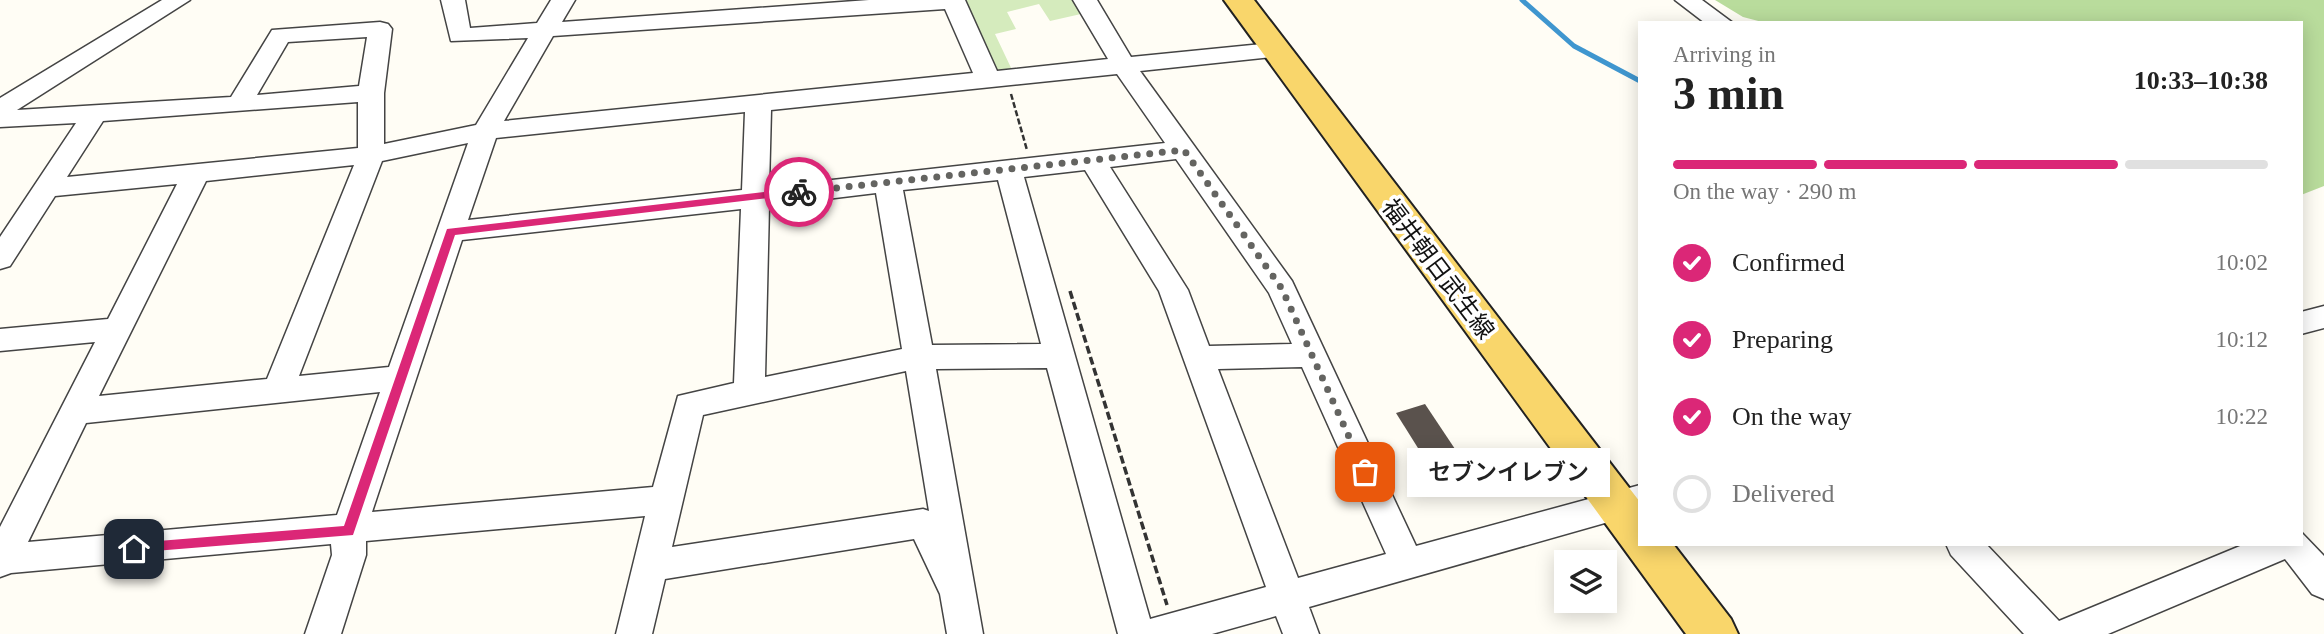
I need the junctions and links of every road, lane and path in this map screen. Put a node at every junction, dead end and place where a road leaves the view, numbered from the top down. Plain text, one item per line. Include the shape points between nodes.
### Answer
1 (178, 0) edge
2 (453, 0) edge
3 (563, 0) edge
4 (953, 0) edge
5 (1085, 0) edge
6 (1238, 0) edge
7 (1687, 0) edge
8 (1718, 21) edge
9 (545, 31) junction
10 (1273, 50) junction
11 (1123, 65) junction
12 (997, 77) junction
13 (371, 93) junction
14 (758, 103) junction
15 (239, 105) junction
16 (0, 109) edge
17 (95, 113) junction
18 (0, 119) edge
19 (485, 131) junction
20 (1184, 150) junction
21 (371, 155) junction
22 (1091, 160) junction
23 (1020, 168) junction
24 (195, 175) junction
25 (888, 182) junction
26 (45, 188) junction
27 (757, 197) junction
28 (450, 232) junction
29 (0, 259) edge
30 (1068, 285) dead end
31 (2324, 317) edge
32 (2303, 322) edge
33 (118, 328) junction
34 (0, 340) edge
35 (1311, 355) junction
36 (1058, 356) junction
37 (919, 357) junction
38 (1199, 358) junction
39 (400, 378) junction
40 (278, 391) junction
41 (749, 392) junction
42 (77, 411) junction
43 (666, 500) junction
44 (1632, 513) edge
45 (348, 531) junction
46 (1648, 546) edge
47 (1965, 546) edge
48 (2278, 546) edge
49 (2296, 546) edge
50 (1, 561) edge
51 (1408, 565) junction
52 (651, 566) junction
53 (2324, 583) edge
54 (958, 593) junction
55 (1288, 598) junction
56 (1163, 631) edge
57 (323, 634) edge
58 (634, 634) edge
59 (965, 634) edge
60 (1136, 634) edge
61 (1301, 634) edge
62 (1714, 634) edge
63 (2048, 634) edge
64 (2068, 634) edge

1 - 16 street
2 - 9 street via 459,36
3 - 9 street
4 - 9 street
4 - 12 street
5 - 11 street
6 - 10 main road, 福井朝日武生線
7 - 8 street
9 - 19 street
10 - 11 street
10 - 44 main road, 福井朝日武生線
11 - 12 street
11 - 20 street
12 - 14 street
12 - 23 path
13 - 15 street
13 - 15 street via 380,29 280,35
13 - 21 street
14 - 19 street
14 - 27 street
15 - 17 street
17 - 18 street
17 - 26 street
19 - 21 street
19 - 28 street
20 - 22 street
20 - 35 street via 1282,289
21 - 24 street
21 - 40 street
22 - 23 street
22 - 38 street via 1173,290
23 - 25 street
23 - 36 street
24 - 26 street
24 - 33 street
25 - 27 street
25 - 37 street
26 - 29 street
27 - 28 street
27 - 41 street
28 - 39 street
30 - 56 path
31 - 32 street
33 - 34 street
33 - 42 street
35 - 38 street
35 - 51 street
36 - 37 street
36 - 60 street
37 - 41 street
37 - 54 street
38 - 55 street
39 - 40 street
39 - 45 street
40 - 42 street
41 - 43 street via 689,405
42 - 50 street
43 - 45 street
43 - 52 street
44 - 51 street
45 - 50 street
45 - 57 street via 349,555
46 - 62 main road
47 - 63 street
48 - 64 street
49 - 53 street
51 - 55 street
52 - 54 street via 923,523
52 - 58 street
54 - 59 street
55 - 56 street
55 - 61 street

